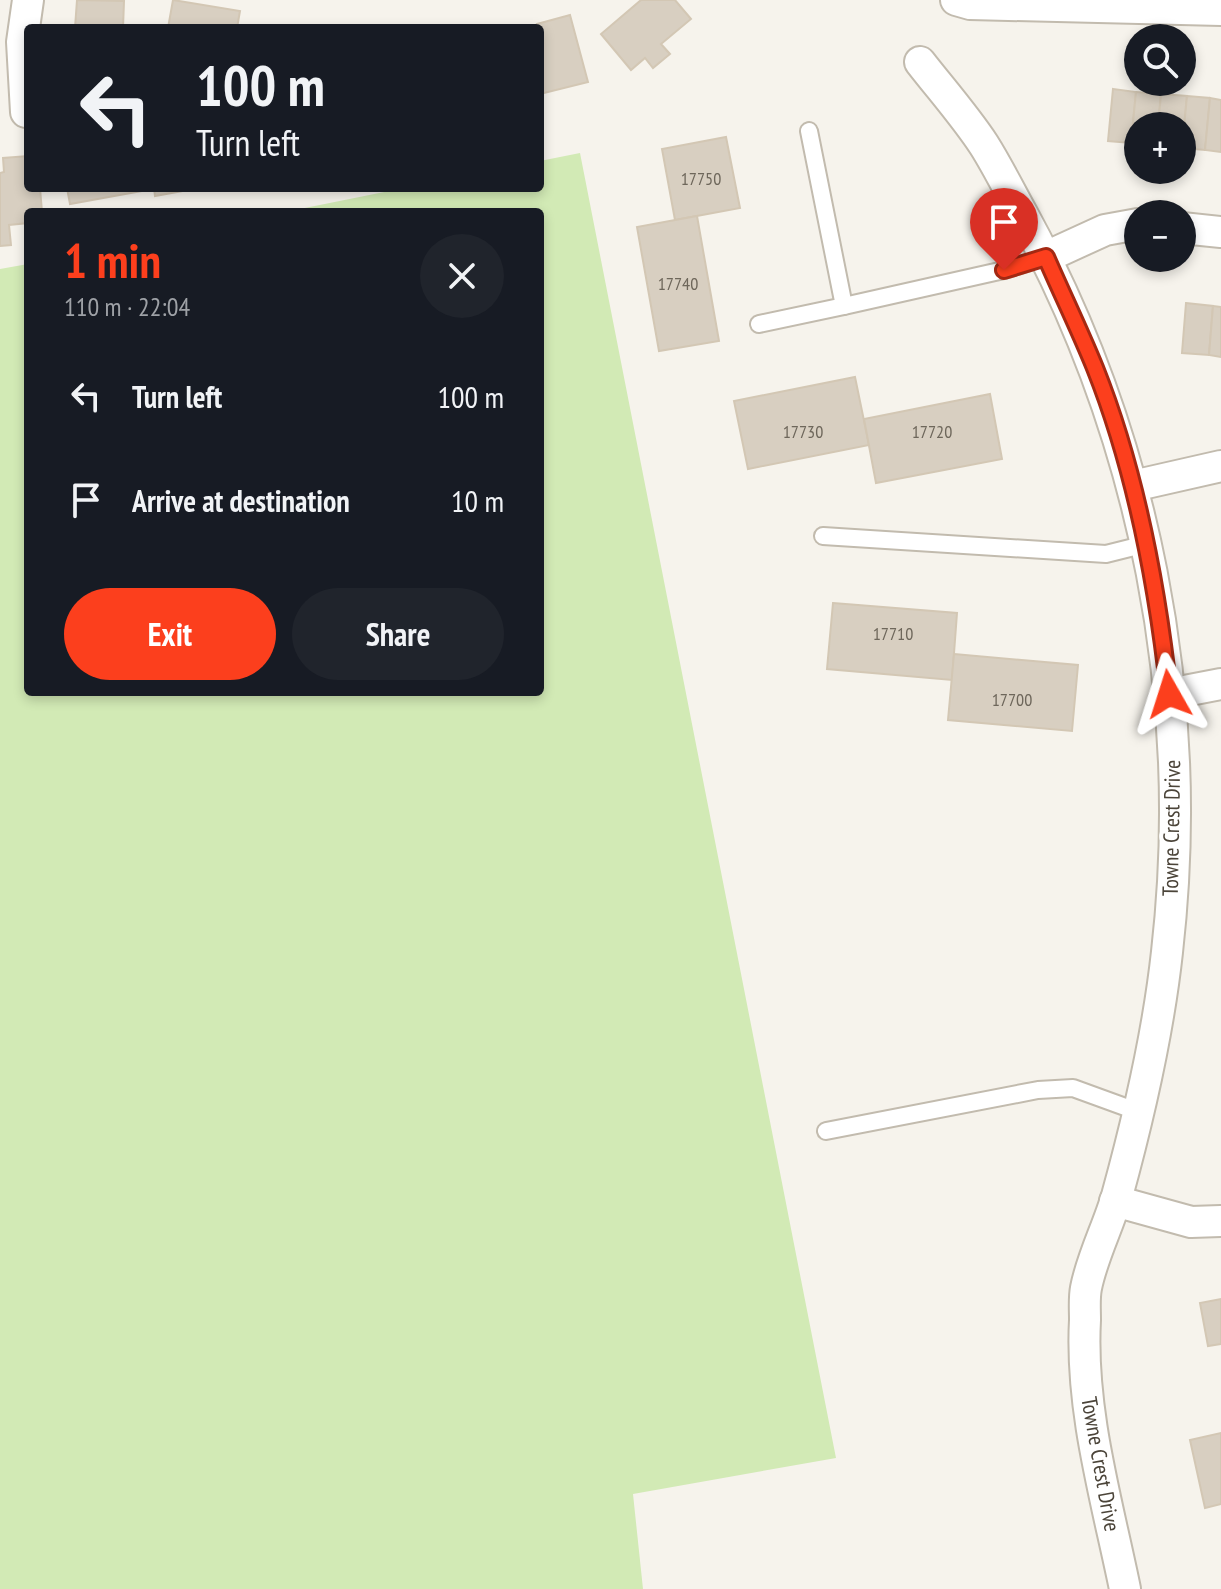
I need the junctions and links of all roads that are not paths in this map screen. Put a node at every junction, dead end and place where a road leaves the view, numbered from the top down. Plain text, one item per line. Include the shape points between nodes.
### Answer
1 (28, 0) edge
2 (956, 0) edge
3 (1221, 10) edge
4 (25, 24) edge
5 (24, 28) edge
6 (920, 62) dead end
7 (18, 114) edge
8 (809, 131) dead end
9 (1124, 227) edge
10 (1196, 229) edge
11 (1221, 232) edge
12 (1046, 257) junction
13 (844, 306) junction
14 (759, 324) dead end
15 (1221, 466) edge
16 (1133, 486) junction
17 (823, 536) dead end
18 (1146, 544) junction
19 (1221, 684) edge
20 (1169, 694) junction
21 (1139, 1112) junction
22 (826, 1131) dead end
23 (1115, 1201) junction
24 (1221, 1221) edge
25 (1125, 1589) edge

1 - 4 street
2 - 3 street
5 - 7 street
6 - 12 street, Towne Crest Drive via 984,145
8 - 13 lane
9 - 12 street
10 - 11 street
12 - 13 lane
12 - 16 street, Towne Crest Drive via 1096,370
13 - 14 lane
15 - 16 street
16 - 18 street, Towne Crest Drive
17 - 18 lane via 1106,554
18 - 20 street, Towne Crest Drive
19 - 20 street
20 - 21 street, Towne Crest Drive via 1176,819 1167,951
21 - 22 lane via 1073,1088 1038,1090
21 - 23 street, Towne Crest Drive
23 - 24 street via 1191,1222
23 - 25 street, Towne Crest Drive via 1086,1287 1083,1359

